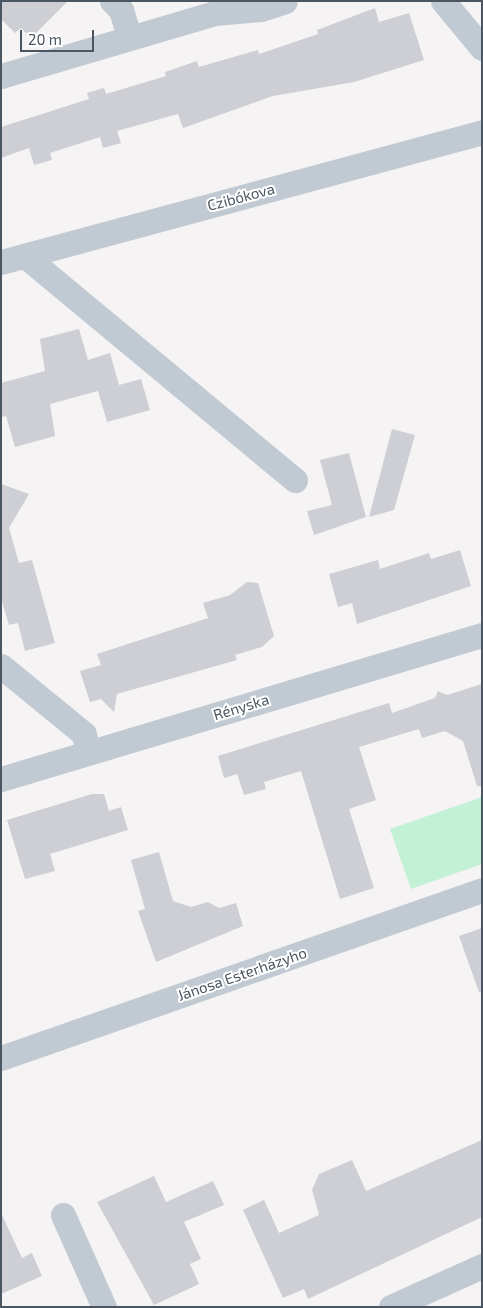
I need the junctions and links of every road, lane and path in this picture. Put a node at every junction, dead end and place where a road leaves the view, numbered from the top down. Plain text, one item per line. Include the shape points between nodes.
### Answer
1 (112, 1) edge
2 (285, 1) edge
3 (443, 1) edge
4 (223, 7) edge
5 (129, 37) junction
6 (482, 48) edge
7 (1, 76) edge
8 (482, 132) edge
9 (25, 256) junction
10 (1, 262) edge
11 (295, 480) dead end
12 (482, 635) edge
13 (1, 666) edge
14 (88, 753) junction
15 (1, 780) edge
16 (482, 890) edge
17 (1, 1058) edge
18 (62, 1215) dead end
19 (482, 1266) edge
20 (104, 1307) edge
21 (392, 1307) edge

1 - 5 street via 121,10
2 - 4 street via 262,9
3 - 6 street
4 - 5 street
5 - 7 street
8 - 9 street, Czibókova
9 - 10 street, Czibókova
9 - 11 street
12 - 14 street, Rényska
13 - 14 street via 84,734
14 - 15 street, Rényska
16 - 17 street, Jánosa Esterházyho
18 - 20 street
19 - 21 street

